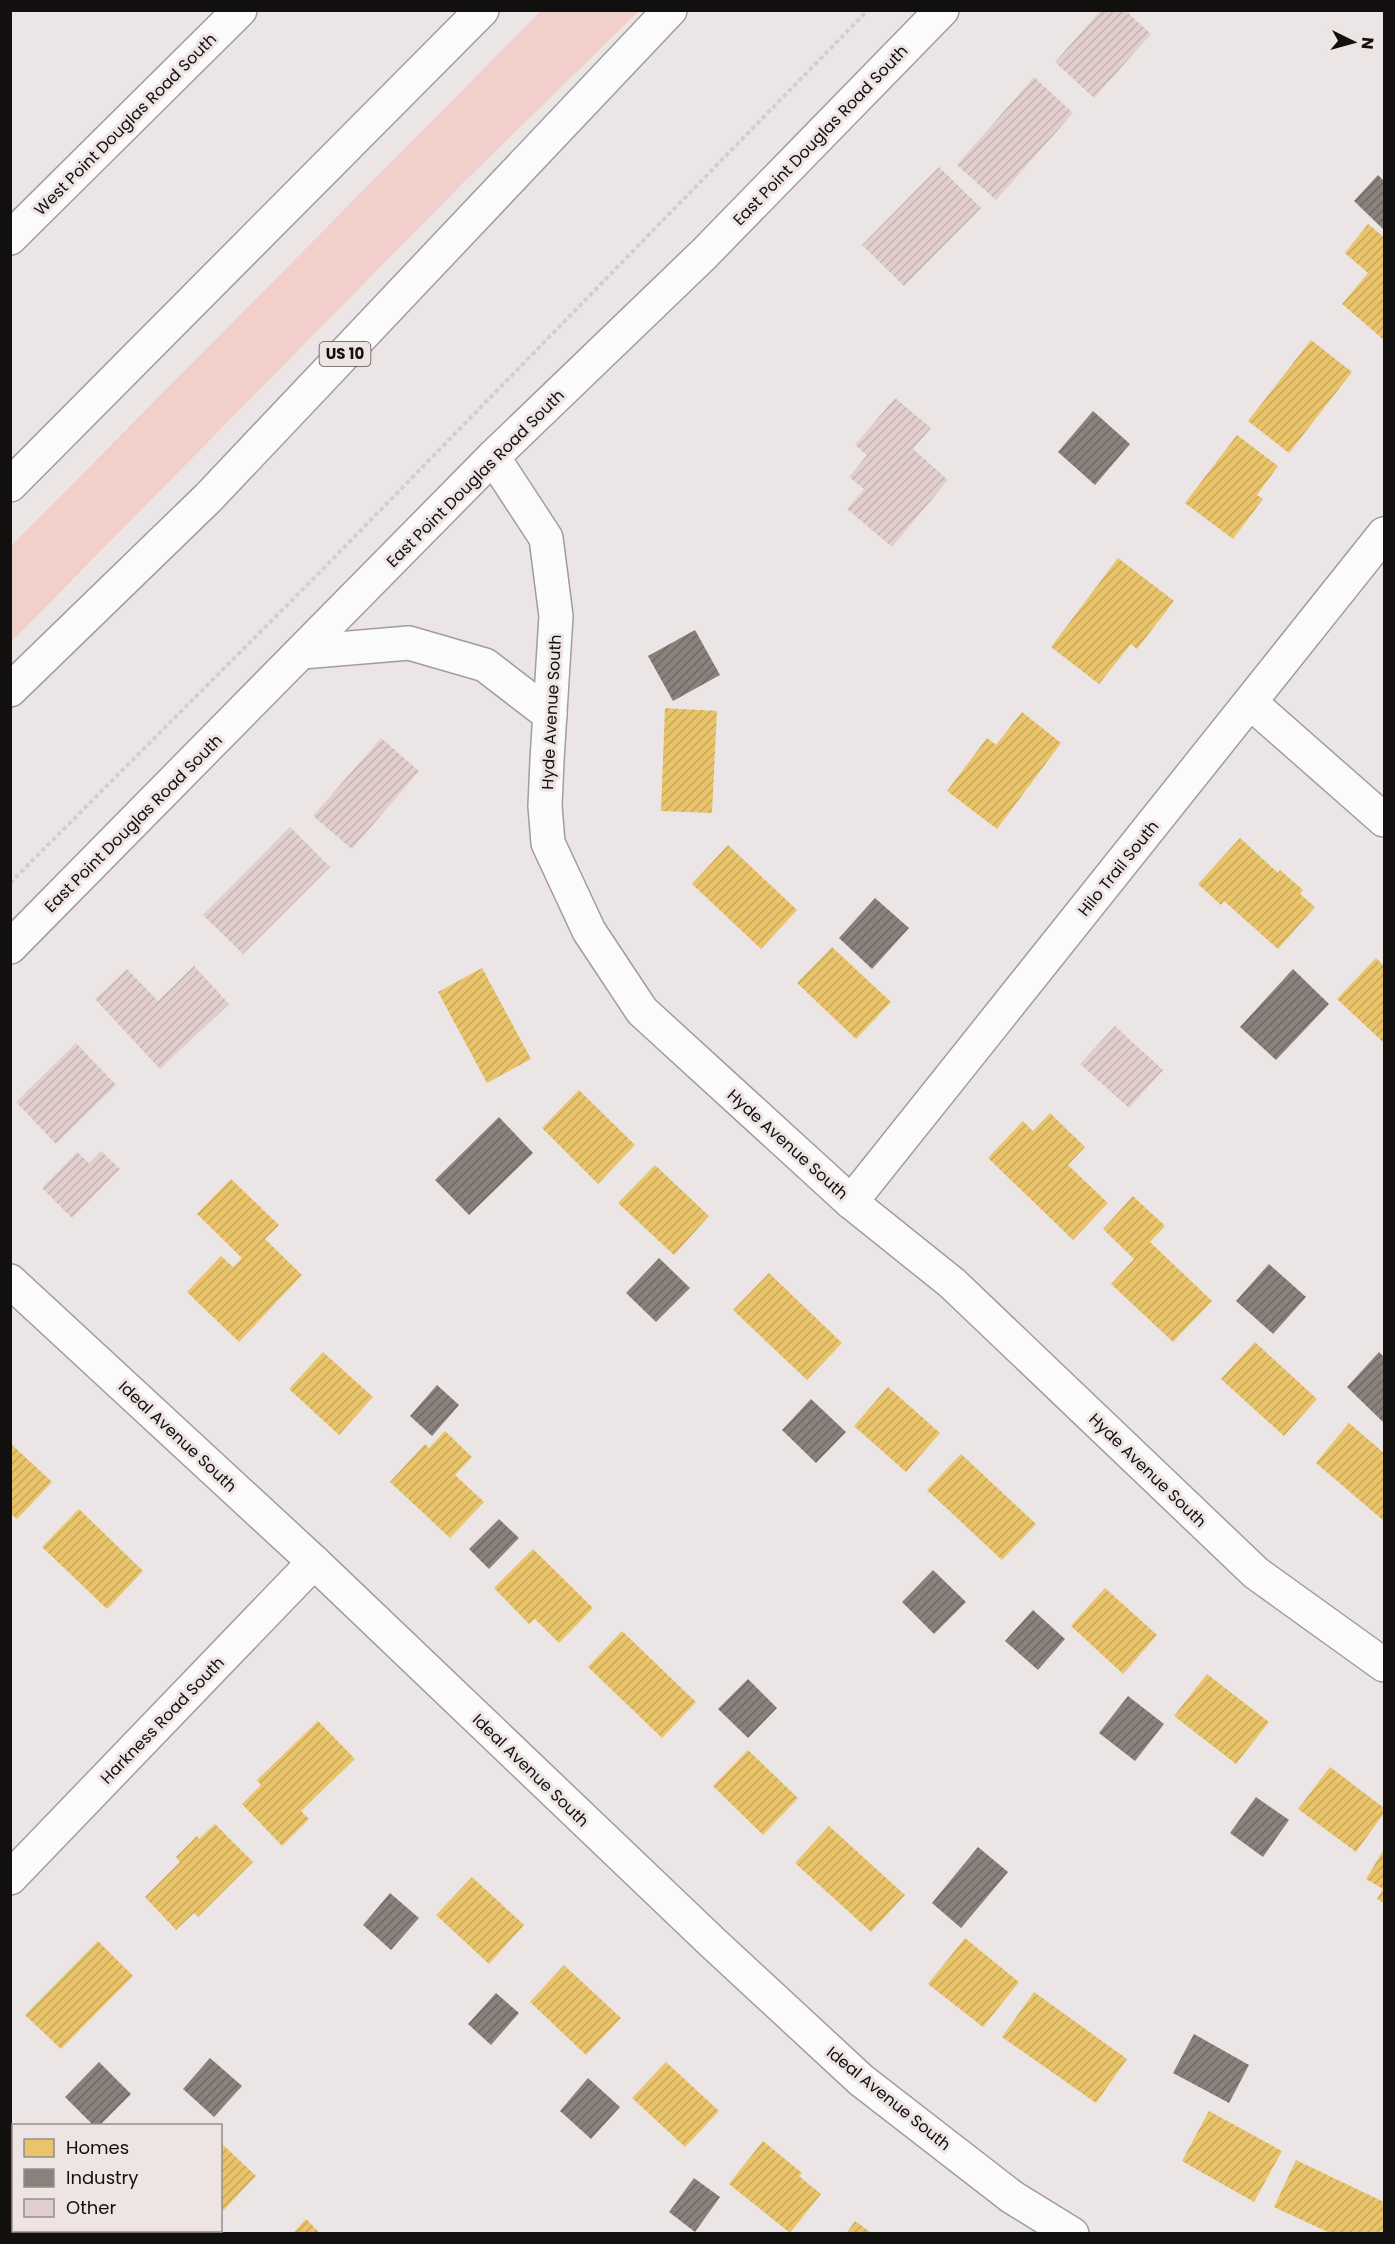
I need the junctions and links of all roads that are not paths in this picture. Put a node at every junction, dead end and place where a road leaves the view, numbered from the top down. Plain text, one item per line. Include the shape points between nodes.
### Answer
1 (240, 10) edge
2 (482, 10) edge
3 (670, 10) edge
4 (942, 10) edge
5 (10, 238) edge
6 (494, 457) junction
7 (10, 485) edge
8 (1384, 534) edge
9 (302, 652) junction
10 (10, 690) edge
11 (1251, 703) junction
12 (550, 715) junction
13 (1384, 820) edge
14 (10, 947) edge
15 (851, 1202) junction
16 (10, 1281) edge
17 (314, 1562) junction
18 (1384, 1665) edge
19 (10, 1878) edge
20 (1072, 2234) edge

1 - 5 main road, West Point Douglas Road South
2 - 7 main road
3 - 10 main road, US 10 via 208,498
4 - 6 main road, East Point Douglas Road South via 704,254
6 - 9 main road, East Point Douglas Road South
6 - 12 main road, Hyde Avenue South via 546,538 556,616
8 - 11 main road, Hilo Trail South
9 - 12 main road via 409,643 485,665
9 - 14 main road, East Point Douglas Road South
11 - 13 main road
11 - 15 main road, Hilo Trail South
12 - 15 main road, Hyde Avenue South via 548,843 589,931 642,1011
15 - 18 main road, Hyde Avenue South via 952,1283 1256,1573
16 - 17 main road, Ideal Avenue South
17 - 19 main road, Harkness Road South
17 - 20 main road, Ideal Avenue South via 861,2080 1012,2197

